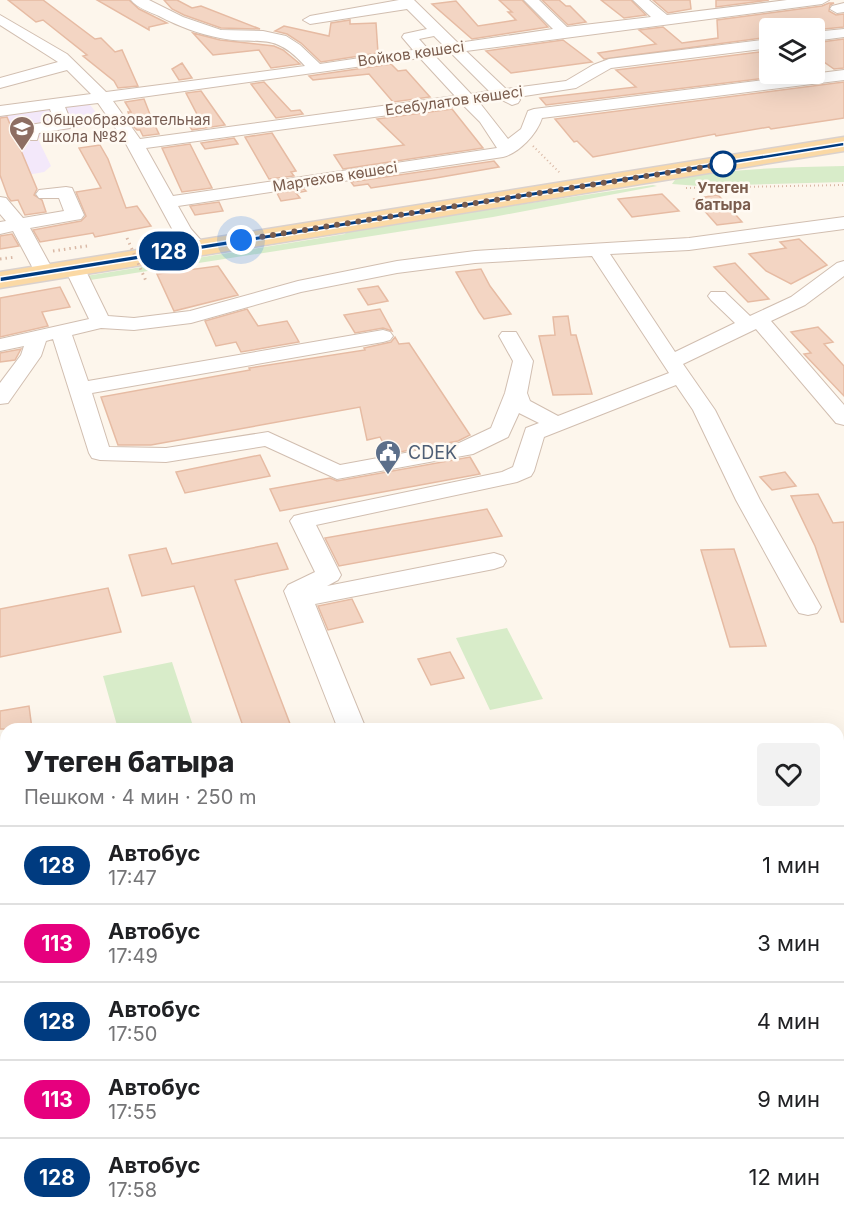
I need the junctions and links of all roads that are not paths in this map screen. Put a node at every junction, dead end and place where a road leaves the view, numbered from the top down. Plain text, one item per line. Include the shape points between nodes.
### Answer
1 (138, 0) edge
2 (531, 0) edge
3 (640, 0) edge
4 (822, 0) edge
5 (758, 4) edge
6 (411, 6) edge
7 (0, 19) edge
8 (310, 20) dead end
9 (380, 20) dead end
10 (664, 20) junction
11 (437, 31) junction
12 (564, 32) junction
13 (844, 33) edge
14 (825, 36) edge
15 (759, 44) edge
16 (454, 48) junction
17 (423, 52) junction
18 (70, 64) junction
19 (315, 68) junction
20 (844, 75) edge
21 (0, 83) edge
22 (504, 94) junction
23 (100, 96) junction
24 (466, 98) junction
25 (55, 103) junction
26 (0, 111) edge
27 (534, 114) junction
28 (31, 136) dead end
29 (134, 146) junction
30 (842, 149) edge
31 (504, 150) junction
32 (45, 194) dead end
33 (0, 202) edge
34 (166, 202) junction
35 (844, 223) edge
36 (9, 227) edge
37 (197, 246) junction
38 (596, 248) junction
39 (74, 267) junction
40 (844, 267) edge
41 (44, 273) junction
42 (0, 280) edge
43 (718, 296) dead end
44 (100, 322) junction
45 (753, 322) junction
46 (60, 330) junction
47 (38, 335) junction
48 (383, 336) dead end
49 (509, 336) dead end
50 (0, 345) edge
51 (675, 369) junction
52 (80, 389) junction
53 (516, 393) junction
54 (0, 398) edge
55 (844, 418) edge
56 (556, 423) junction
57 (495, 561) dead end
58 (300, 599) junction
59 (808, 607) dead end
60 (350, 723) edge

1 - 19 street via 212,32 275,36 300,51
2 - 12 street
3 - 10 street
4 - 5 street, Войков көшесі
5 - 10 street, Войков көшесі
6 - 8 street
6 - 9 street
6 - 11 street
7 - 18 street
10 - 12 street, Войков көшесі
11 - 16 street
11 - 17 street via 409,37
12 - 16 street, Войков көшесі
13 - 14 street
15 - 22 street, Есебулатов көшесі via 609,64 570,85
16 - 17 street, Войков көшесі
16 - 22 street
17 - 19 street, Войков көшесі
17 - 24 street
18 - 21 street
18 - 23 street
19 - 23 street, Войков көшесі
20 - 27 street
22 - 24 street, Есебулатов көшесі
22 - 27 street
23 - 25 street, Войков көшесі
23 - 29 street
24 - 29 street, Есебулатов көшесі
24 - 31 street via 489,123
25 - 26 street, Войков көшесі
25 - 28 street via 64,124 30,130
27 - 31 street via 530,130
29 - 34 street
30 - 37 main road via 767,157
31 - 34 street, Мартехов көшесі
32 - 36 street via 66,192 75,215
33 - 36 street
34 - 37 street via 183,232
35 - 38 street via 689,244
36 - 41 street
37 - 39 main road
38 - 44 street via 397,267 298,287 191,317 134,324
38 - 51 street
39 - 41 main road
39 - 44 street
40 - 45 street via 798,301
41 - 42 main road
43 - 45 street
44 - 46 street
45 - 51 street
45 - 55 street
46 - 47 street
46 - 52 street
47 - 50 street
47 - 54 street via 31,356
48 - 52 street
49 - 53 street via 523,361
51 - 56 street
51 - 59 street via 704,411
52 - 53 street via 100,453 166,455 268,439 337,472 465,449 500,432
53 - 56 street via 520,405
56 - 58 street via 534,433 523,471 509,477 302,521 330,575 297,591
57 - 58 street
58 - 60 street

